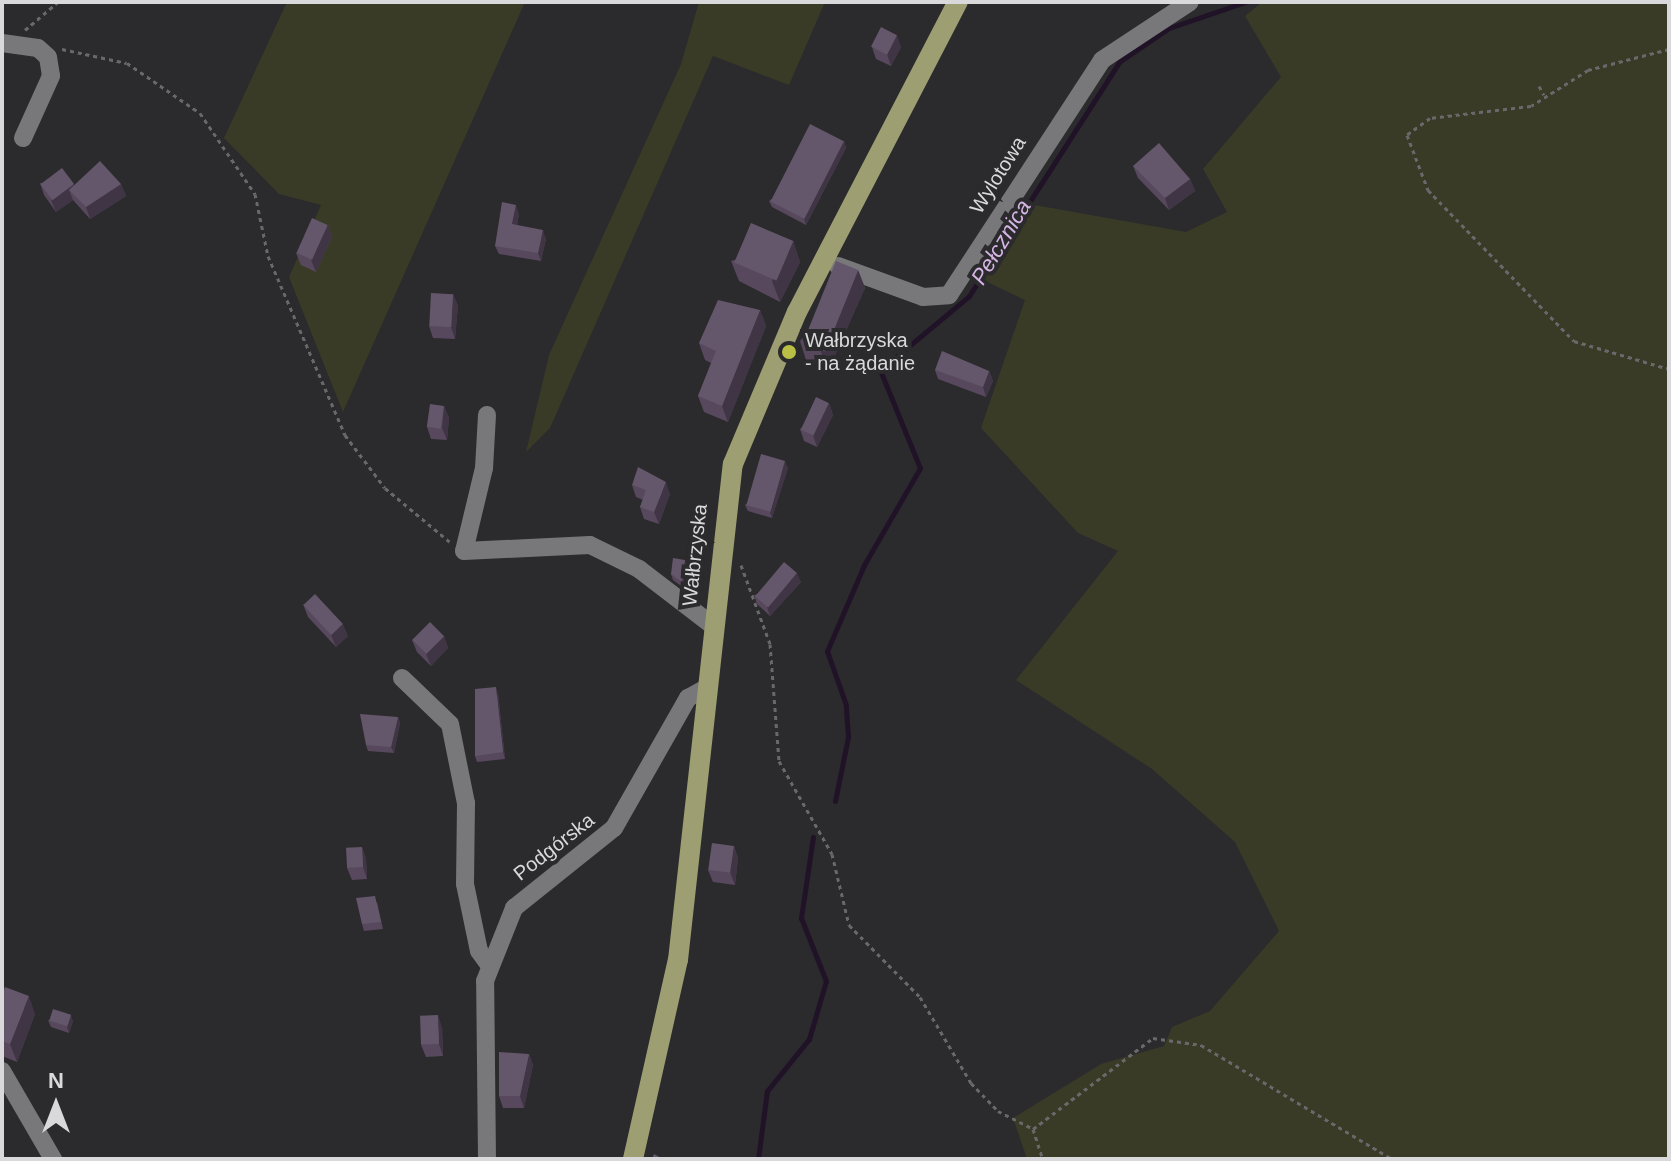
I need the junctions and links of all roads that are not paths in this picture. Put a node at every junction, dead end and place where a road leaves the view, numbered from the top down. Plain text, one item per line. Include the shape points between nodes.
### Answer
1 (958, 2) edge
2 (1190, 2) edge
3 (6, 43) edge
4 (23, 138) dead end
5 (824, 260) junction
6 (487, 415) dead end
7 (712, 625) junction
8 (402, 678) dead end
9 (706, 688) junction
10 (489, 965) junction
11 (2, 1071) edge
12 (53, 1159) edge
13 (487, 1159) edge
14 (633, 1159) edge

1 - 5 main road, Wałbrzyska
2 - 5 street, Wylotowa via 1102,60 949,295 923,297
3 - 4 street via 38,48 51,76
5 - 7 main road, Wałbrzyska via 733,464
6 - 7 street via 484,468 464,551 590,545 639,569
7 - 9 main road, Wałbrzyska
8 - 10 street via 450,724 466,803 465,884 479,951
9 - 10 street, Podgórska via 688,698 614,828 514,908
9 - 14 main road, Wałbrzyska via 678,960
10 - 13 street, Podgórska
11 - 12 street

